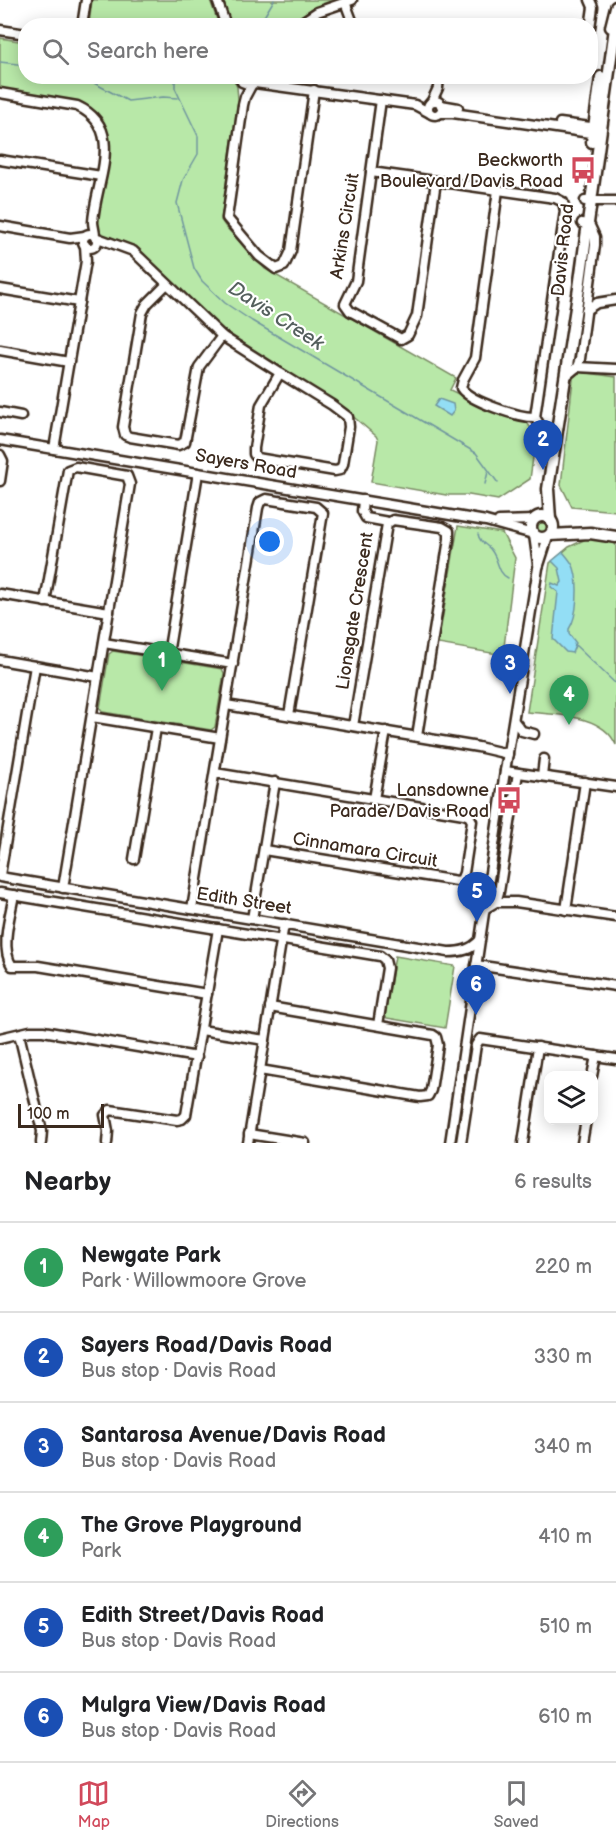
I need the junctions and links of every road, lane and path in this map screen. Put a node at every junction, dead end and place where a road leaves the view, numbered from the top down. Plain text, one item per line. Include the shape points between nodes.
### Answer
1 (86, 0) edge
2 (217, 0) edge
3 (591, 0) edge
4 (349, 1) edge
5 (616, 7) edge
6 (83, 18) edge
7 (223, 18) edge
8 (308, 18) edge
9 (352, 18) edge
10 (592, 18) edge
11 (616, 21) edge
12 (0, 30) edge
13 (18, 33) edge
14 (242, 84) edge
15 (253, 84) edge
16 (274, 84) edge
17 (438, 84) edge
18 (314, 90) junction
19 (0, 93) edge
20 (612, 95) edge
21 (245, 97) junction
22 (381, 100) junction
23 (415, 105) junction
24 (437, 105) junction
25 (597, 131) junction
26 (0, 160) edge
27 (371, 172) junction
28 (101, 176) junction
29 (436, 181) junction
30 (498, 190) junction
31 (588, 199) junction
32 (615, 201) edge
33 (585, 224) junction
34 (0, 226) edge
35 (90, 241) junction
36 (167, 284) junction
37 (0, 289) edge
38 (588, 298) junction
39 (616, 300) edge
40 (79, 302) junction
41 (597, 303) junction
42 (586, 310) junction
43 (222, 336) junction
44 (0, 350) edge
45 (69, 362) junction
46 (578, 363) junction
47 (616, 369) edge
48 (280, 373) junction
49 (565, 377) junction
50 (0, 412) edge
51 (536, 413) junction
52 (21, 416) dead end
53 (556, 439) junction
54 (0, 440) edge
55 (54, 449) junction
56 (0, 455) edge
57 (198, 473) junction
58 (0, 481) edge
59 (548, 489) junction
60 (363, 500) junction
61 (535, 519) junction
62 (550, 520) junction
63 (486, 521) junction
64 (388, 522) junction
65 (590, 533) junction
66 (534, 535) junction
67 (549, 536) junction
68 (616, 537) edge
69 (538, 568) junction
70 (0, 594) edge
71 (45, 602) junction
72 (109, 612) junction
73 (104, 643) junction
74 (168, 654) junction
75 (0, 660) edge
76 (232, 664) junction
77 (35, 666) junction
78 (98, 677) junction
79 (226, 705) junction
80 (289, 715) junction
81 (92, 717) junction
82 (514, 721) junction
83 (353, 726) junction
84 (156, 728) junction
85 (386, 731) junction
86 (534, 734) dead end
87 (417, 736) junction
88 (220, 738) junction
89 (508, 754) junction
90 (544, 759) dead end
91 (505, 771) junction
92 (215, 773) junction
93 (518, 773) junction
94 (542, 776) junction
95 (585, 782) junction
96 (275, 783) junction
97 (616, 787) edge
98 (374, 799) junction
99 (0, 806) edge
100 (11, 808) junction
101 (264, 850) junction
102 (134, 859) dead end
103 (0, 876) edge
104 (63, 888) junction
105 (499, 892) junction
106 (0, 893) edge
107 (14, 895) junction
108 (496, 902) junction
109 (516, 902) junction
110 (486, 908) junction
111 (192, 909) junction
112 (566, 910) junction
113 (616, 917) edge
114 (252, 919) junction
115 (284, 924) junction
116 (218, 929) junction
117 (281, 940) junction
118 (480, 940) junction
119 (476, 965) junction
120 (616, 986) edge
121 (207, 994) junction
122 (270, 1007) junction
123 (378, 1025) junction
124 (201, 1030) junction
125 (20, 1034) junction
126 (0, 1038) edge
127 (265, 1040) junction
128 (538, 1047) junction
129 (596, 1056) junction
130 (197, 1057) junction
131 (616, 1059) edge
132 (260, 1070) junction
133 (593, 1071) edge
134 (584, 1125) edge
135 (249, 1138) edge
136 (41, 1143) edge
137 (107, 1143) edge
138 (304, 1143) edge
139 (450, 1143) edge
140 (461, 1143) edge
141 (523, 1143) edge
142 (582, 1143) edge

1 - 6 street
2 - 7 street
3 - 10 street
4 - 8 street
4 - 9 street
5 - 25 main road, Davis Road via 603,63
11 - 20 main road, Davis Road via 608,81
12 - 13 street
14 - 21 street
15 - 21 street
16 - 18 street
17 - 24 street
18 - 21 street via 291,251 278,269 264,261 228,220
18 - 22 street
19 - 28 street via 73,105 91,115 105,139
20 - 25 main road, Davis Road
22 - 23 street
22 - 27 street, Arkins Circuit
23 - 24 street
23 - 24 street via 435,115
24 - 25 street via 453,113
25 - 31 main road, Davis Road
26 - 28 street
27 - 29 street
27 - 29 street, Arkins Circuit via 356,281 346,306 401,339 417,316
28 - 35 street
29 - 30 street
30 - 51 street via 555,198 565,206
30 - 51 street via 475,358 461,386 466,394 526,417
31 - 32 street
31 - 33 main road, Davis Road
33 - 38 street via 595,242
33 - 49 main road, Davis Road
34 - 35 street
35 - 36 street via 130,249
35 - 40 street
36 - 43 street
36 - 43 street via 142,313 123,427 126,435 178,445 185,442 199,367
37 - 40 street
38 - 41 street
38 - 42 street
39 - 41 street
40 - 45 street
41 - 42 street
42 - 46 street
43 - 48 street
44 - 45 street
45 - 55 street
46 - 47 street
46 - 49 street
48 - 48 street via 261,405 254,454 340,470 350,427 348,417
49 - 53 main road, Davis Road
50 - 52 street
51 - 53 street via 541,427
53 - 59 main road, Davis Road
54 - 55 street, Sayers Road
55 - 57 street, Sayers Road
56 - 58 street
57 - 60 street, Sayers Road
57 - 74 street
59 - 61 main road, Davis Road
59 - 62 main road, Davis Road
60 - 63 street, Sayers Road
60 - 64 street via 366,518
61 - 62 main road via 543,516
61 - 63 street, Sayers Road
61 - 66 main road via 531,525
62 - 65 main road
62 - 67 main road via 554,526
63 - 66 street, Sayers Road
64 - 83 street, Lionsgate Crescent
64 - 87 street, Lionsgate Crescent via 442,527 450,535
65 - 67 main road
65 - 68 main road
66 - 67 main road
66 - 69 street
67 - 69 street
69 - 82 street
70 - 71 street
71 - 72 street
71 - 72 street via 68,470 76,467 126,475 130,479
72 - 73 street
73 - 74 street
73 - 78 street
74 - 76 street
75 - 77 street
76 - 79 street
76 - 80 street via 260,502 266,499 316,507 323,513
77 - 78 street
77 - 100 street
78 - 81 street
79 - 80 street
79 - 88 street
80 - 83 street
81 - 84 street
81 - 104 street
82 - 86 street via 522,730
82 - 89 street
83 - 85 street
84 - 88 street
84 - 102 street
85 - 87 street
85 - 98 street
87 - 89 street
88 - 92 street
89 - 91 street
90 - 94 street
91 - 93 street
91 - 110 street
92 - 96 street, Cinnamara Circuit
92 - 111 street
93 - 94 street
93 - 105 street
94 - 95 street
95 - 97 street
95 - 112 street
96 - 98 street, Cinnamara Circuit
96 - 101 street
98 - 101 street, Cinnamara Circuit via 470,817 461,880
99 - 100 street
100 - 103 street
101 - 114 street
103 - 104 street, Edith Street
104 - 111 street, Edith Street
105 - 108 street
105 - 109 street
106 - 107 street, Edith Street
107 - 116 street, Edith Street
107 - 121 street via 6,948 12,966 38,966
108 - 109 street
108 - 110 street
109 - 112 street
110 - 118 street
111 - 114 street, Edith Street
112 - 113 street
114 - 115 street, Edith Street
115 - 117 street
115 - 118 street, Edith Street via 448,951 465,950
116 - 117 street, Edith Street
116 - 121 street
117 - 122 street
117 - 123 street, Edith Street via 385,960
118 - 119 street
119 - 120 street
119 - 139 street
121 - 124 street
122 - 123 street
122 - 127 street
123 - 132 street via 436,1037 438,1045 428,1096
124 - 127 street
124 - 130 street
125 - 126 street
125 - 130 street via 43,1032
125 - 136 street via 42,1131
127 - 132 street
128 - 129 street
128 - 140 street via 479,1040
128 - 141 street
129 - 131 street
129 - 133 street
130 - 137 street via 184,1118 110,1110 105,1115
132 - 135 street
134 - 142 street
135 - 138 street

